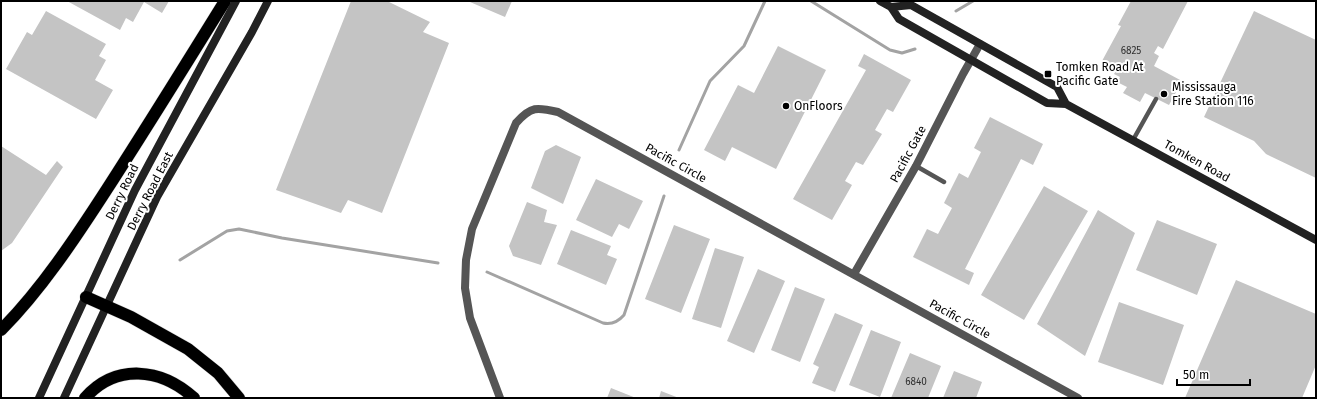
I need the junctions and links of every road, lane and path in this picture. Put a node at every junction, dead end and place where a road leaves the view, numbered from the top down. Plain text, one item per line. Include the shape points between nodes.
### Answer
1 (225, 1) edge
2 (236, 1) edge
3 (268, 1) edge
4 (880, 1) edge
5 (891, 7) junction
6 (980, 44) junction
7 (971, 59) junction
8 (1156, 99) dead end
9 (1066, 104) junction
10 (1133, 140) junction
11 (916, 166) junction
12 (944, 182) dead end
13 (1316, 240) edge
14 (854, 274) junction
15 (86, 297) junction
16 (107, 306) junction
17 (1, 330) edge
18 (39, 398) edge
19 (64, 398) edge
20 (85, 398) edge
21 (194, 398) edge
22 (239, 398) edge
23 (500, 398) edge
24 (1078, 398) edge

1 - 17 highway via 86,221 14,318
2 - 15 main road, Derry Road via 135,190
3 - 16 main road, Derry Road East via 157,197
4 - 5 main road, Tomken Road
5 - 6 main road via 911,6
5 - 7 main road, Tomken Road via 899,19
6 - 7 street, Pacific Gate
6 - 9 main road via 1057,86
7 - 9 main road, Tomken Road via 1047,103
7 - 11 street, Pacific Gate
8 - 10 lane
9 - 10 main road, Tomken Road
10 - 13 main road, Tomken Road
11 - 12 lane
11 - 14 street, Pacific Gate
14 - 23 street, Pacific Circle via 558,112 540,108 525,112 516,123 472,229 466,260 465,288 470,318
14 - 24 street, Pacific Circle
15 - 16 highway
15 - 18 main road, Derry Road
16 - 19 main road, Derry Road East
16 - 22 highway via 188,349 218,373
20 - 21 highway via 100,384 130,373 160,377 174,383

